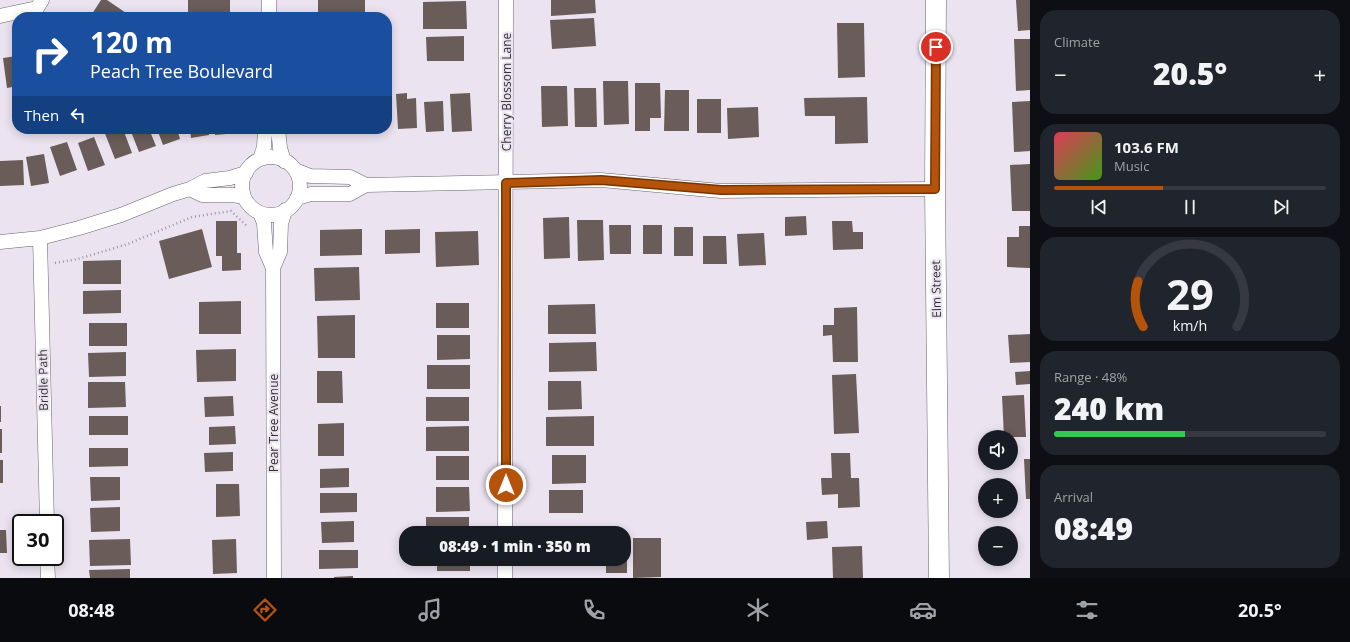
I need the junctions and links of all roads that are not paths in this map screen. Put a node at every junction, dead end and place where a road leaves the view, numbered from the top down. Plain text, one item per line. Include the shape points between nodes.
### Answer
1 (42, 0) edge
2 (269, 0) edge
3 (506, 0) edge
4 (936, 0) edge
5 (18, 12) edge
6 (269, 12) edge
7 (12, 13) edge
8 (0, 16) edge
9 (265, 134) edge
10 (279, 134) edge
11 (260, 159) junction
12 (289, 165) junction
13 (246, 173) junction
14 (506, 183) junction
15 (366, 185) junction
16 (935, 189) junction
17 (190, 190) junction
18 (244, 197) junction
19 (297, 198) junction
20 (286, 210) junction
21 (260, 213) junction
22 (40, 238) junction
23 (0, 242) edge
24 (273, 268) junction
25 (47, 514) edge
26 (506, 526) edge
27 (47, 566) edge
28 (505, 566) edge
29 (48, 578) edge
30 (274, 578) edge
31 (505, 578) edge
32 (939, 578) edge

1 - 5 street via 37,8
2 - 6 street
3 - 14 street, Cherry Blossom Lane
4 - 16 main road, Elm Street
7 - 8 street
9 - 11 street
10 - 12 street via 280,148
11 - 12 street via 278,158
11 - 13 street
12 - 15 street via 310,176 350,177
12 - 19 street via 298,177 300,189
13 - 17 street via 205,181
13 - 18 street via 242,188
14 - 15 street
14 - 16 street via 601,180 721,190
14 - 26 street, Cherry Blossom Lane
15 - 19 street via 350,194 310,194
16 - 32 main road, Elm Street
17 - 18 street via 202,195
17 - 22 street via 173,194 121,215
18 - 21 street via 250,206
19 - 20 street
20 - 21 street via 279,214
20 - 24 street, Pear Tree Avenue via 281,224 280,252
21 - 24 street, Pear Tree Avenue via 264,223 266,252
22 - 23 street
22 - 25 street, Bridle Path
24 - 30 street, Pear Tree Avenue
27 - 29 street
28 - 31 street

